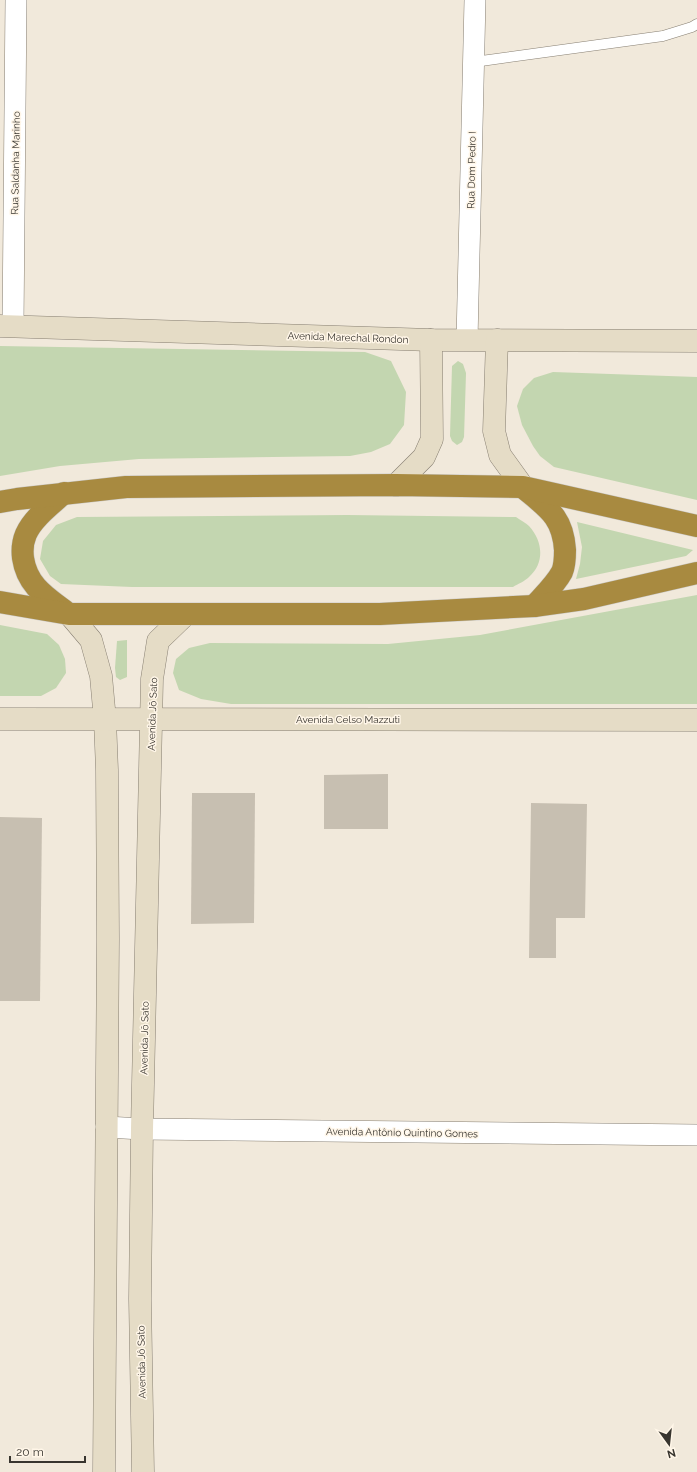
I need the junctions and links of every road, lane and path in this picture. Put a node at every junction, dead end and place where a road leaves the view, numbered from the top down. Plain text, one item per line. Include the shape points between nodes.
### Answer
1 (16, 0) edge
2 (475, 0) edge
3 (697, 24) edge
4 (474, 62) junction
5 (7, 326) edge
6 (431, 340) junction
7 (467, 340) junction
8 (497, 340) junction
9 (697, 341) edge
10 (396, 485) junction
11 (523, 487) junction
12 (64, 493) junction
13 (0, 502) edge
14 (697, 526) edge
15 (697, 573) edge
16 (0, 602) edge
17 (534, 606) junction
18 (69, 614) junction
19 (185, 615) junction
20 (151, 718) junction
21 (0, 719) edge
22 (105, 720) junction
23 (697, 720) edge
24 (106, 1127) junction
25 (142, 1130) junction
26 (697, 1136) edge
27 (104, 1472) edge
28 (143, 1472) edge

1 - 5 street, Rua Saldanha Marinho
2 - 4 street, Rua Dom Pedro I
3 - 4 lane via 692,28 663,36
4 - 7 street, Rua Dom Pedro I
5 - 6 main road, Avenida Marechal Rondon
6 - 7 main road, Avenida Marechal Rondon
6 - 10 main road via 432,439 424,457
7 - 8 main road, Avenida Marechal Rondon
8 - 9 main road, Avenida Marechal Rondon
8 - 11 main road via 494,431 500,455
10 - 11 highway
10 - 12 highway via 126,487
11 - 14 highway
11 - 17 highway via 550,510 562,528 564,542 565,557 562,571
12 - 13 highway
12 - 18 highway via 36,520 26,534 22,551 30,579 42,594
15 - 17 highway via 584,599
16 - 18 highway
17 - 19 highway via 380,614
18 - 19 highway
18 - 22 main road via 91,640 101,676
19 - 20 main road, Avenida Jô Sato via 158,641 152,679
20 - 22 main road, Avenida Celso Mazzuti
20 - 23 main road, Avenida Celso Mazzuti
20 - 25 main road, Avenida Jô Sato
21 - 22 main road, Avenida Celso Mazzuti
22 - 24 main road via 108,939
24 - 25 street, Avenida Antônio Quintino Gomes
24 - 27 main road
25 - 26 street, Avenida Antônio Quintino Gomes
25 - 28 main road, Avenida Jô Sato via 140,1300

